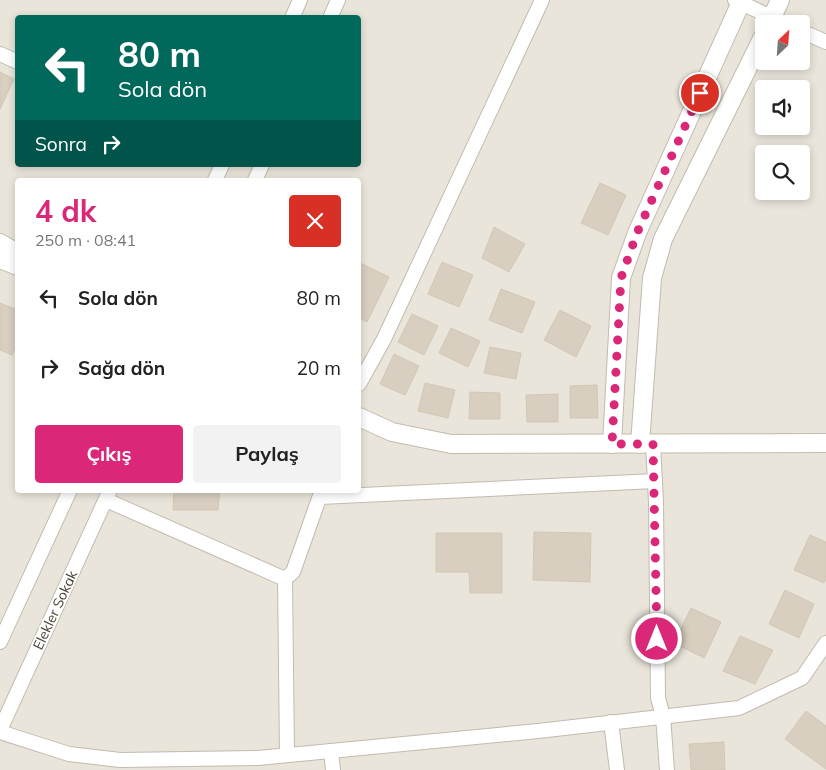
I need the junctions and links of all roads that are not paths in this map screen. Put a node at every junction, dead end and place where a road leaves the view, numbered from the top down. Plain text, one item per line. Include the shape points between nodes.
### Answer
1 (300, 0) edge
2 (338, 0) edge
3 (542, 0) edge
4 (780, 0) edge
5 (739, 1) edge
6 (293, 15) edge
7 (331, 15) edge
8 (764, 15) edge
9 (777, 15) edge
10 (810, 35) edge
11 (826, 42) edge
12 (755, 53) edge
13 (0, 54) edge
14 (15, 61) edge
15 (0, 243) edge
16 (15, 252) edge
17 (0, 259) edge
18 (15, 265) edge
19 (361, 380) edge
20 (361, 418) edge
21 (612, 444) junction
22 (647, 444) junction
23 (826, 444) edge
24 (655, 481) junction
25 (361, 492) edge
26 (69, 493) edge
27 (321, 493) edge
28 (108, 495) edge
29 (285, 579) junction
30 (0, 642) edge
31 (826, 643) edge
32 (663, 716) junction
33 (611, 722) junction
34 (0, 731) edge
35 (331, 751) junction
36 (287, 755) junction
37 (333, 770) edge
38 (617, 770) edge
39 (667, 770) edge

1 - 6 street
2 - 7 street
3 - 19 street via 384,339
4 - 9 street
5 - 8 street
5 - 21 street via 637,233 621,278
10 - 11 street
12 - 22 street via 661,247 652,278
13 - 14 street
15 - 16 street
17 - 18 street
20 - 21 street via 392,432 451,444
21 - 22 street
22 - 23 street
22 - 24 street
24 - 25 street
24 - 32 street via 658,698
26 - 30 street
27 - 29 street via 293,572
28 - 29 street
28 - 34 street, Elekler Sokak
29 - 36 street
31 - 32 street via 802,678 739,708
32 - 33 street
32 - 39 street
33 - 35 street
33 - 38 street
34 - 36 street via 69,754 120,760
35 - 36 street
35 - 37 street

